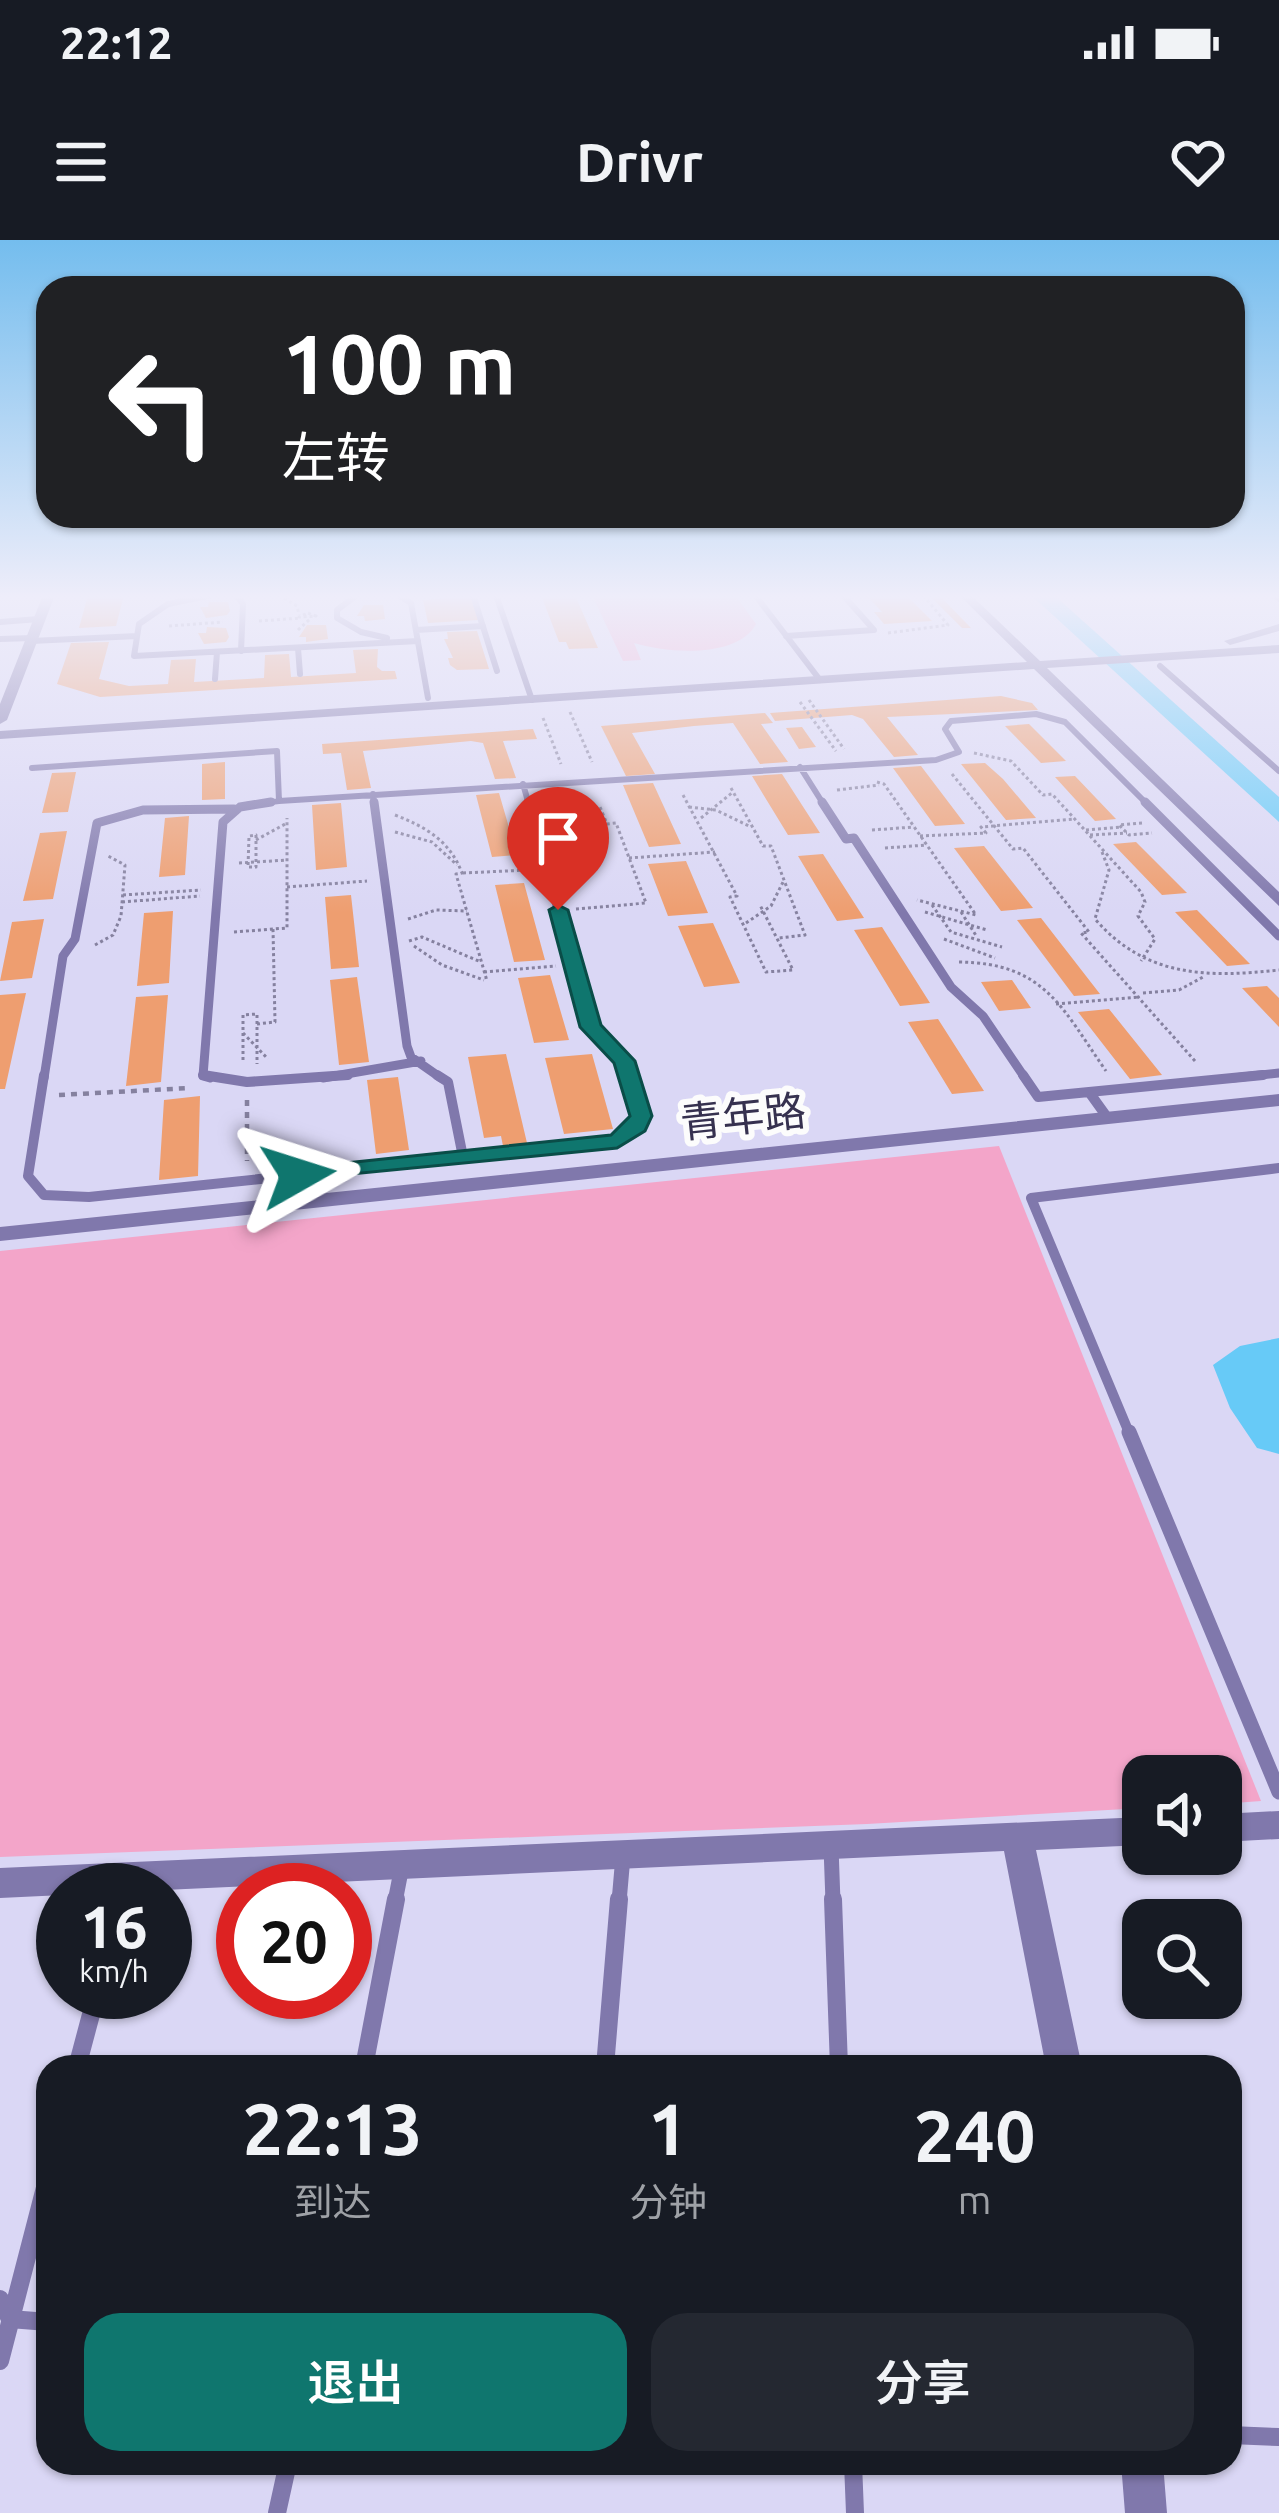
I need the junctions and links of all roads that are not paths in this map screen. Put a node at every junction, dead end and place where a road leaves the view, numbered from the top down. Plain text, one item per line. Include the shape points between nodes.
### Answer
1 (414, 701) edge
2 (516, 701) edge
3 (1074, 701) edge
4 (1200, 701) edge
5 (373, 710) junction
6 (0, 723) edge
7 (0, 735) edge
8 (800, 767) junction
9 (32, 768) dead end
10 (1279, 771) edge
11 (523, 784) junction
12 (373, 794) junction
13 (283, 801) junction
14 (234, 809) junction
15 (1279, 901) edge
16 (1279, 936) edge
17 (421, 1061) junction
18 (1279, 1073) edge
19 (1089, 1092) junction
20 (1279, 1100) edge
21 (1107, 1117) junction
22 (463, 1157) junction
23 (1279, 1168) edge
24 (0, 1234) edge
25 (1279, 1792) edge
26 (1279, 1825) edge
27 (1242, 1827) edge
28 (1122, 1832) edge
29 (1017, 1837) junction
30 (831, 1845) junction
31 (623, 1855) junction
32 (402, 1865) junction
33 (192, 1879) edge
34 (0, 1883) edge
35 (36, 1883) edge
36 (90, 2019) edge
37 (80, 2055) edge
38 (366, 2055) edge
39 (606, 2055) edge
40 (838, 2055) edge
41 (1062, 2055) edge
42 (36, 2212) edge
43 (3, 2312) edge
44 (36, 2319) edge
45 (0, 2361) edge
46 (1242, 2435) edge
47 (1279, 2437) edge
48 (285, 2475) edge
49 (853, 2475) edge
50 (1143, 2475) edge
51 (277, 2513) edge
52 (854, 2513) edge
53 (1147, 2513) edge

1 - 5 street
2 - 5 street
3 - 15 street
4 - 10 lane
5 - 6 street
5 - 7 street
8 - 11 lane
8 - 16 lane via 940,759 961,748 945,724 958,719 1036,714 1065,722
8 - 19 lane via 951,986 983,1016 1039,1097
9 - 13 lane via 277,751
11 - 12 lane
11 - 22 lane via 591,1027 624,1061 641,1116 617,1141
12 - 13 lane
12 - 17 lane via 407,1046
13 - 14 lane
14 - 17 lane via 224,822 203,1076 245,1082
14 - 22 lane via 111,814 97,823 63,956 28,1176 44,1195 89,1197
17 - 22 lane via 448,1082
18 - 19 lane
19 - 21 lane
20 - 21 street, 青年路
21 - 24 street, 青年路
23 - 25 lane via 1031,1198
26 - 27 street
28 - 29 street
29 - 30 street
29 - 41 street
30 - 31 street
30 - 40 lane
31 - 32 street
31 - 39 lane
32 - 33 street
32 - 38 lane
34 - 35 street
36 - 37 lane
42 - 43 lane
43 - 44 lane
43 - 45 lane
46 - 47 lane
48 - 51 lane
49 - 52 lane
50 - 53 street

